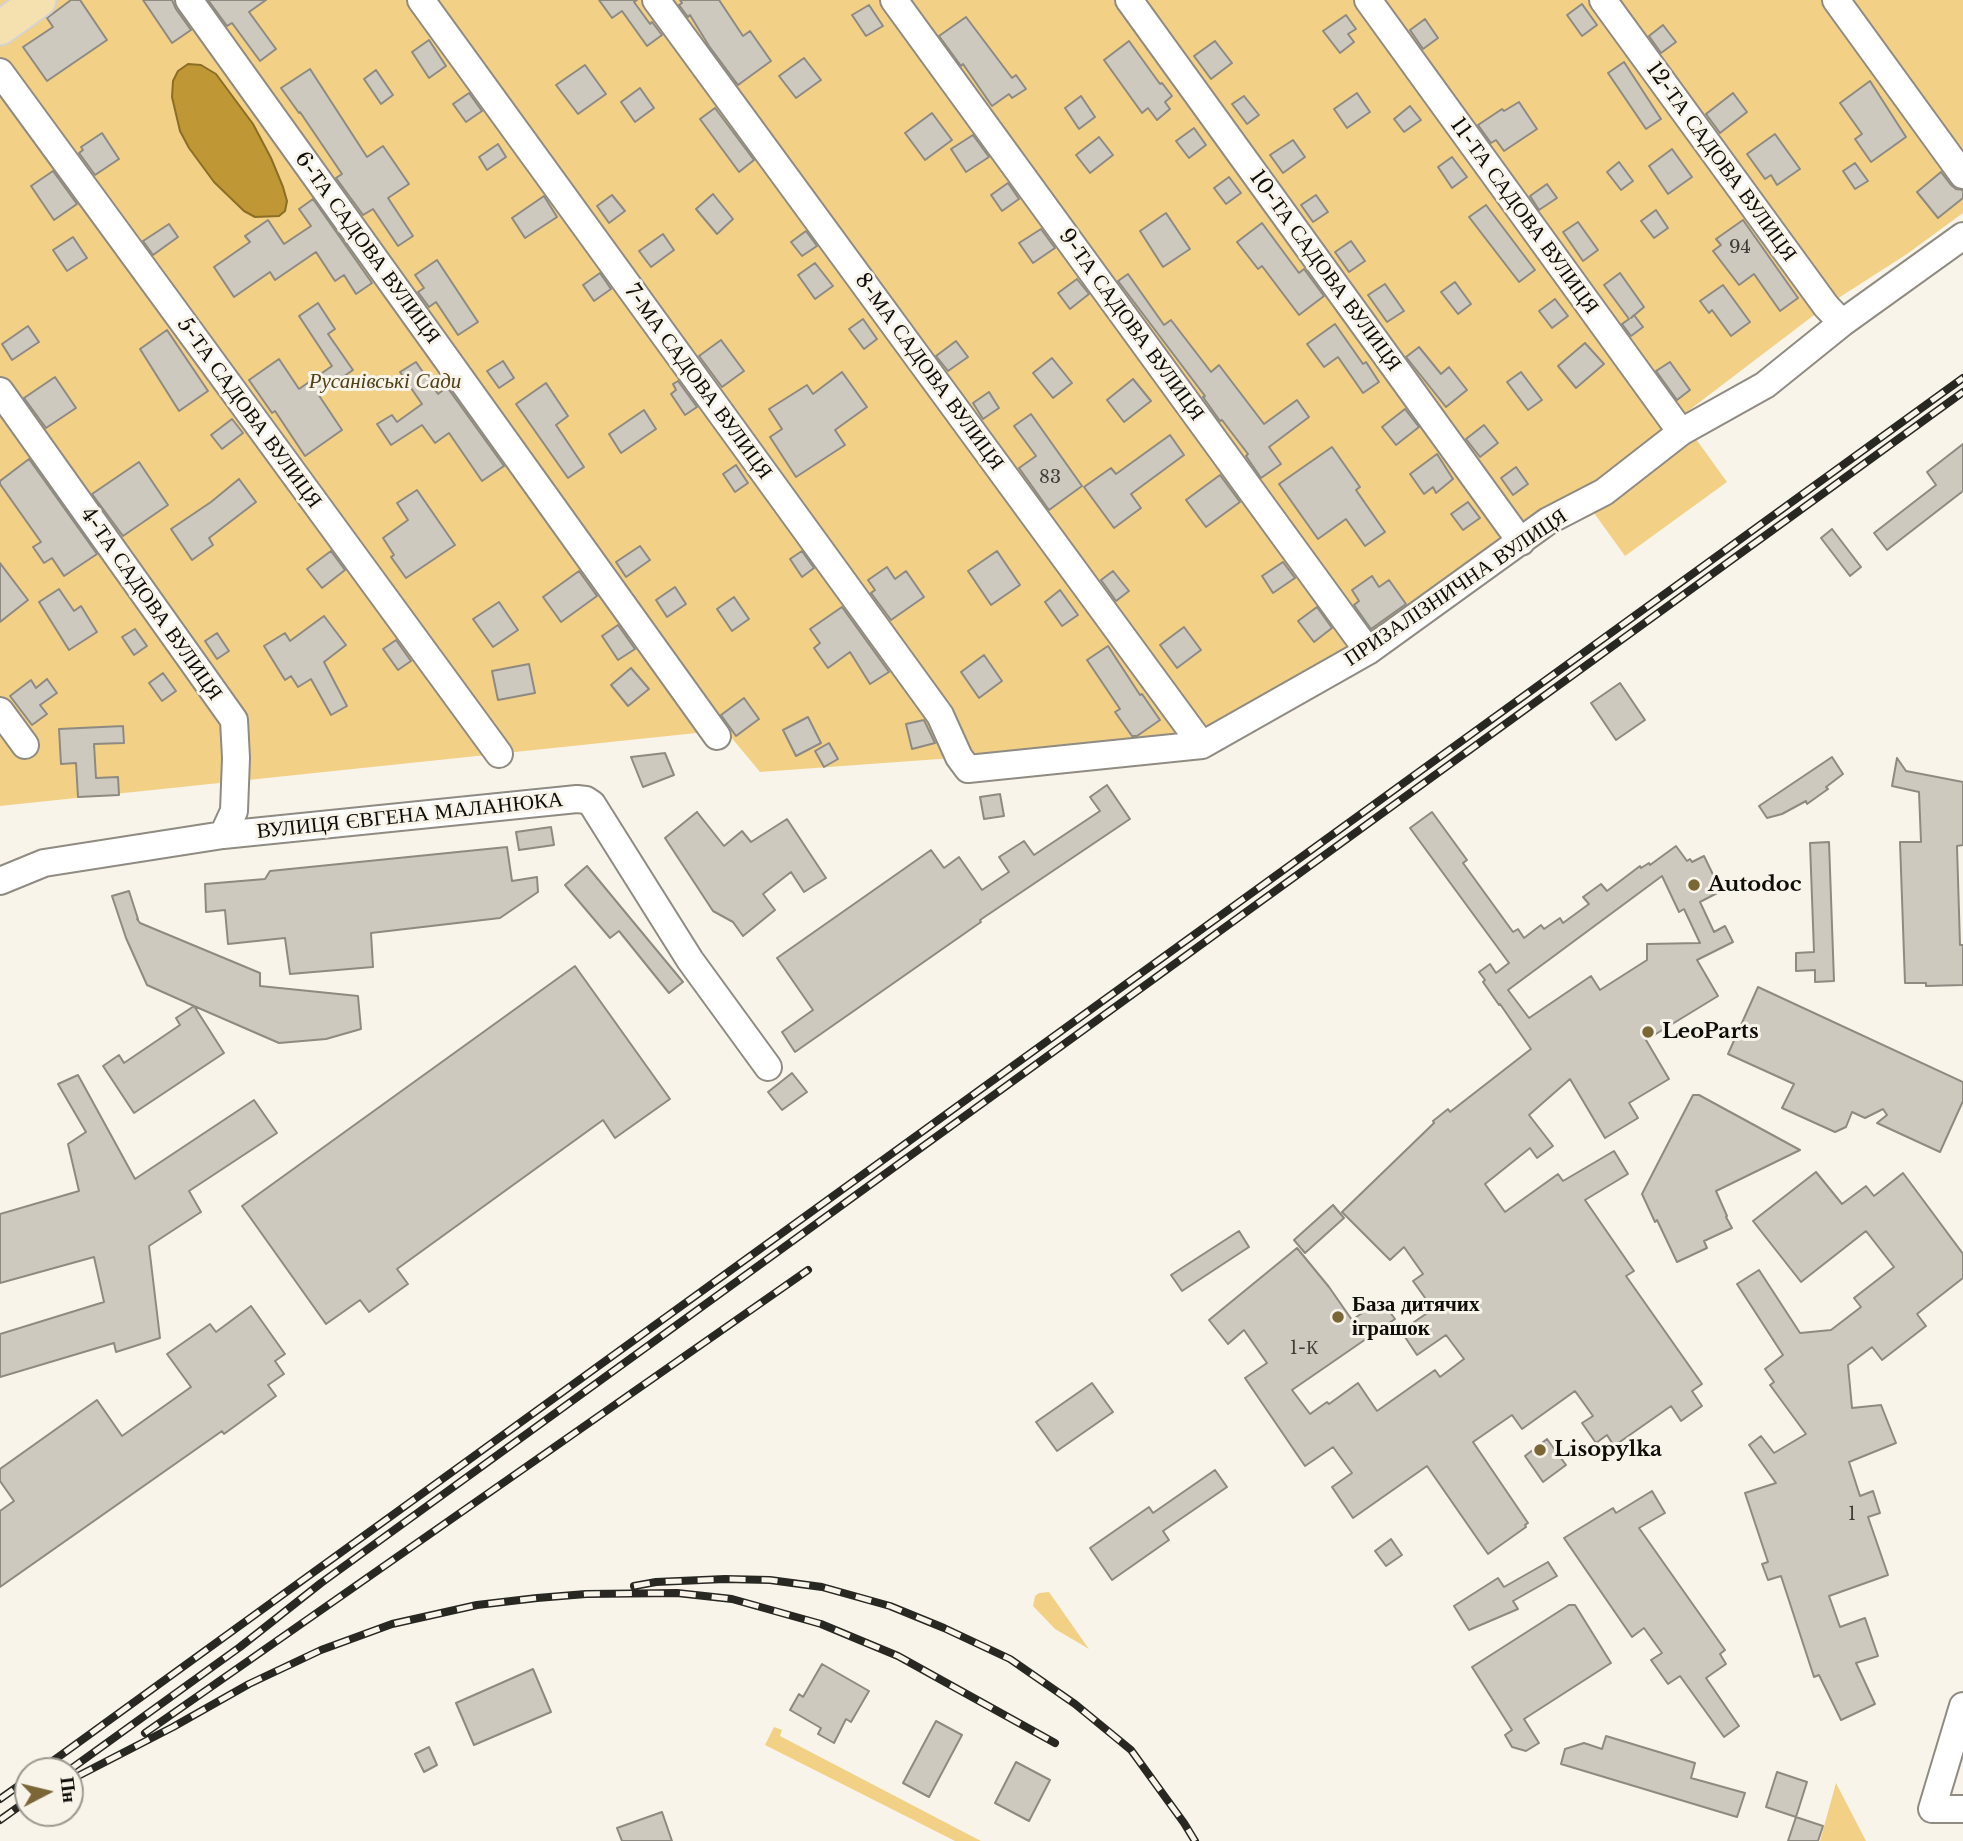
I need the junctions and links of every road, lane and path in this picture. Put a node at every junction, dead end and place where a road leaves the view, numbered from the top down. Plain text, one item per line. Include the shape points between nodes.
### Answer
1 (39, 0) edge
2 (189, 0) edge
3 (421, 0) edge
4 (656, 0) edge
5 (894, 0) edge
6 (1129, 0) edge
7 (1368, 0) edge
8 (1603, 0) edge
9 (1836, 0) edge
10 (0, 28) edge
11 (0, 72) edge
12 (1963, 175) edge
13 (1963, 236) edge
14 (1842, 323) junction
15 (0, 391) edge
16 (1681, 432) junction
17 (1521, 542) junction
18 (1368, 651) junction
19 (0, 711) edge
20 (717, 736) dead end
21 (24, 745) dead end
22 (1202, 745) junction
23 (499, 754) dead end
24 (968, 769) joint
25 (223, 835) junction
26 (0, 881) edge
27 (768, 1067) dead end
28 (1963, 1706) edge
29 (1963, 1809) edge

1 - 10 main road
2 - 20 street, 6-ТА САДОВА ВУЛИЦЯ
3 - 24 street, 7-МА САДОВА ВУЛИЦЯ via 940,715
4 - 22 street, 8-МА САДОВА ВУЛИЦЯ
5 - 18 street, 9-ТА САДОВА ВУЛИЦЯ
6 - 17 street, 10-ТА САДОВА ВУЛИЦЯ
7 - 16 street, 11-ТА САДОВА ВУЛИЦЯ
8 - 14 street, 12-ТА САДОВА ВУЛИЦЯ
9 - 12 street
11 - 23 street, 5-ТА САДОВА ВУЛИЦЯ
13 - 14 street, ПРИЗАЛІЗНИЧНА ВУЛИЦЯ
14 - 16 street, ПРИЗАЛІЗНИЧНА ВУЛИЦЯ via 1765,385
15 - 25 street, 4-ТА САДОВА ВУЛИЦЯ via 234,720 234,811
16 - 17 street, ПРИЗАЛІЗНИЧНА ВУЛИЦЯ via 1604,492 1548,521
17 - 18 street, ПРИЗАЛІЗНИЧНА ВУЛИЦЯ
18 - 22 street, ПРИЗАЛІЗНИЧНА ВУЛИЦЯ
19 - 21 street
22 - 24 street, ПРИЗАЛІЗНИЧНА ВУЛИЦЯ
25 - 26 street, ВУЛИЦЯ ЄВГЕНА МАЛАНЮКА via 44,863
25 - 27 street, ВУЛИЦЯ ЄВГЕНА МАЛАНЮКА via 586,800 690,960
28 - 29 street via 1932,1809

